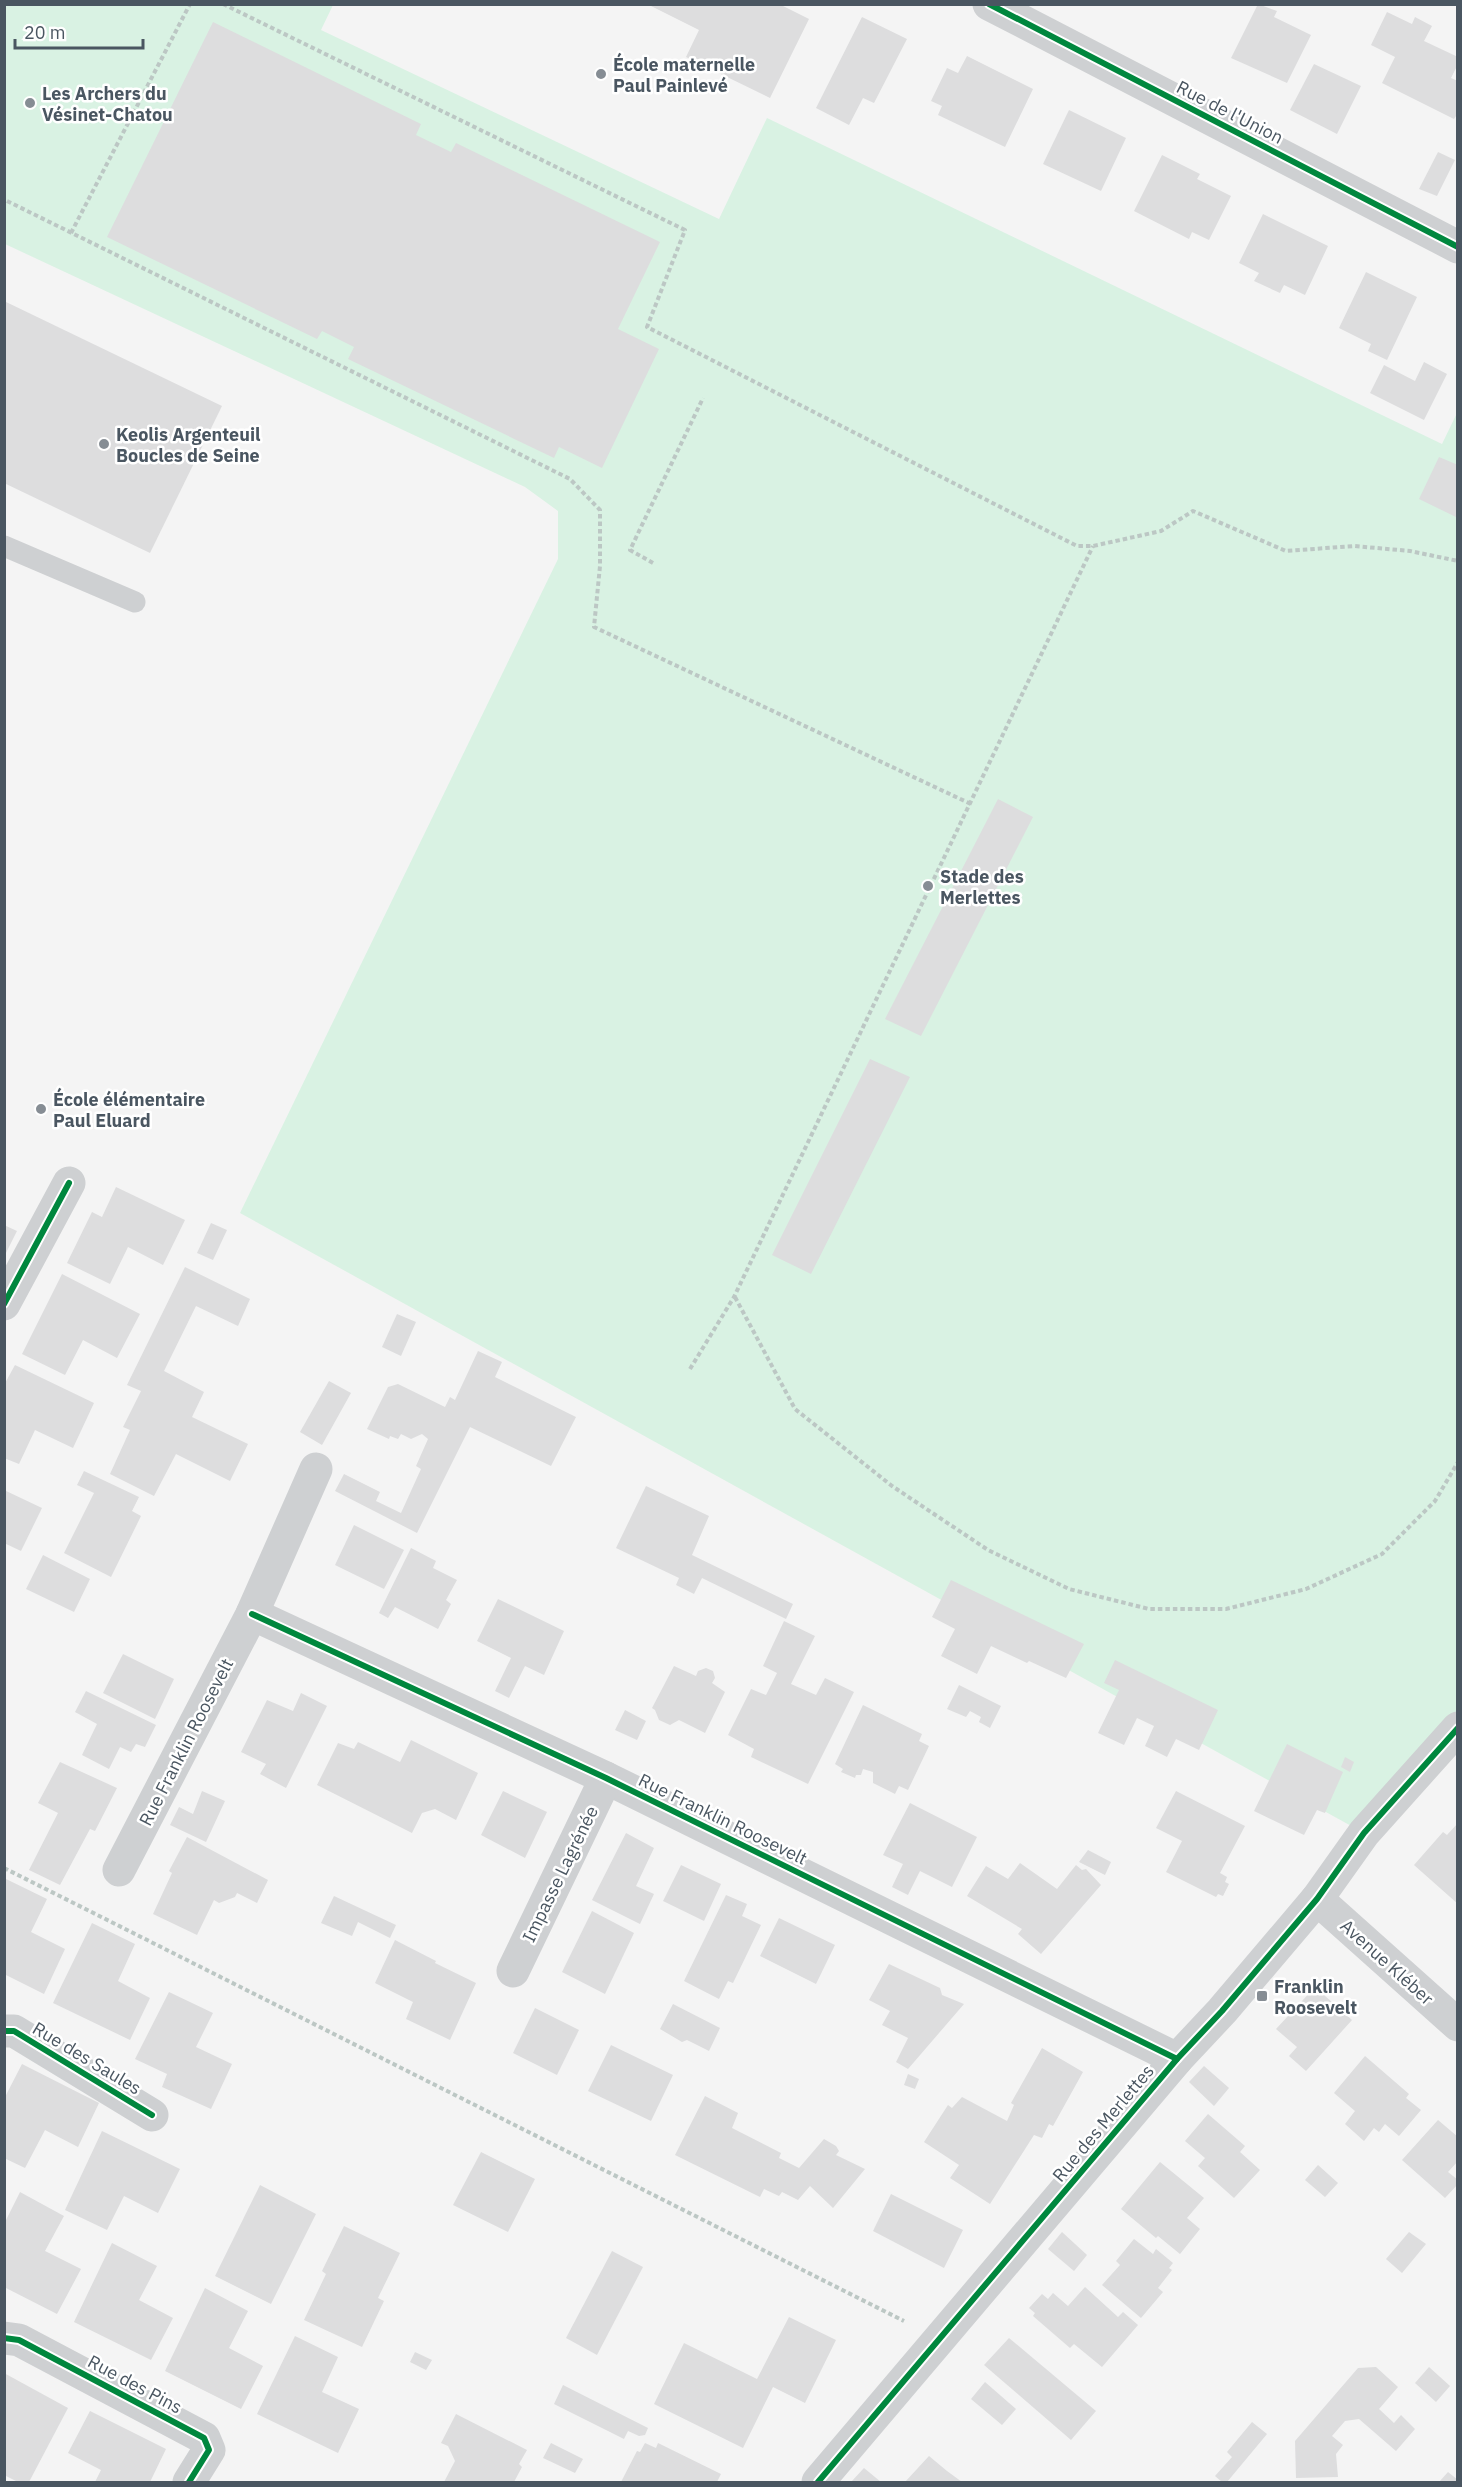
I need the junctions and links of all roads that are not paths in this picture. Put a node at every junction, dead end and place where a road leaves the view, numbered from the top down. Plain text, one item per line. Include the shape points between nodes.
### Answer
1 (988, 4) edge
2 (1458, 247) edge
3 (4, 546) edge
4 (135, 602) dead end
5 (69, 1184) dead end
6 (4, 1304) edge
7 (316, 1469) dead end
8 (252, 1614) junction
9 (1458, 1728) edge
10 (606, 1778) junction
11 (119, 1870) dead end
12 (1317, 1899) junction
13 (513, 1971) dead end
14 (1458, 2025) edge
15 (4, 2031) edge
16 (1178, 2059) junction
17 (152, 2115) dead end
18 (4, 2338) edge
19 (189, 2482) edge
20 (818, 2482) edge

1 - 2 street, Rue de l'Union
3 - 4 lane
5 - 6 street
7 - 8 street, Rue Franklin Roosevelt
8 - 10 street, Rue Franklin Roosevelt
8 - 11 street, Rue Franklin Roosevelt
9 - 12 street, Rue des Merlettes via 1364,1833
10 - 13 street, Impasse Lagrénée
10 - 16 street, Rue Franklin Roosevelt
12 - 14 street, Avenue Kléber
12 - 16 street, Rue des Merlettes
15 - 17 street, Rue des Saules via 14,2031
16 - 20 street, Rue des Merlettes
18 - 19 street, Rue des Pins via 19,2340 204,2439 208,2450

